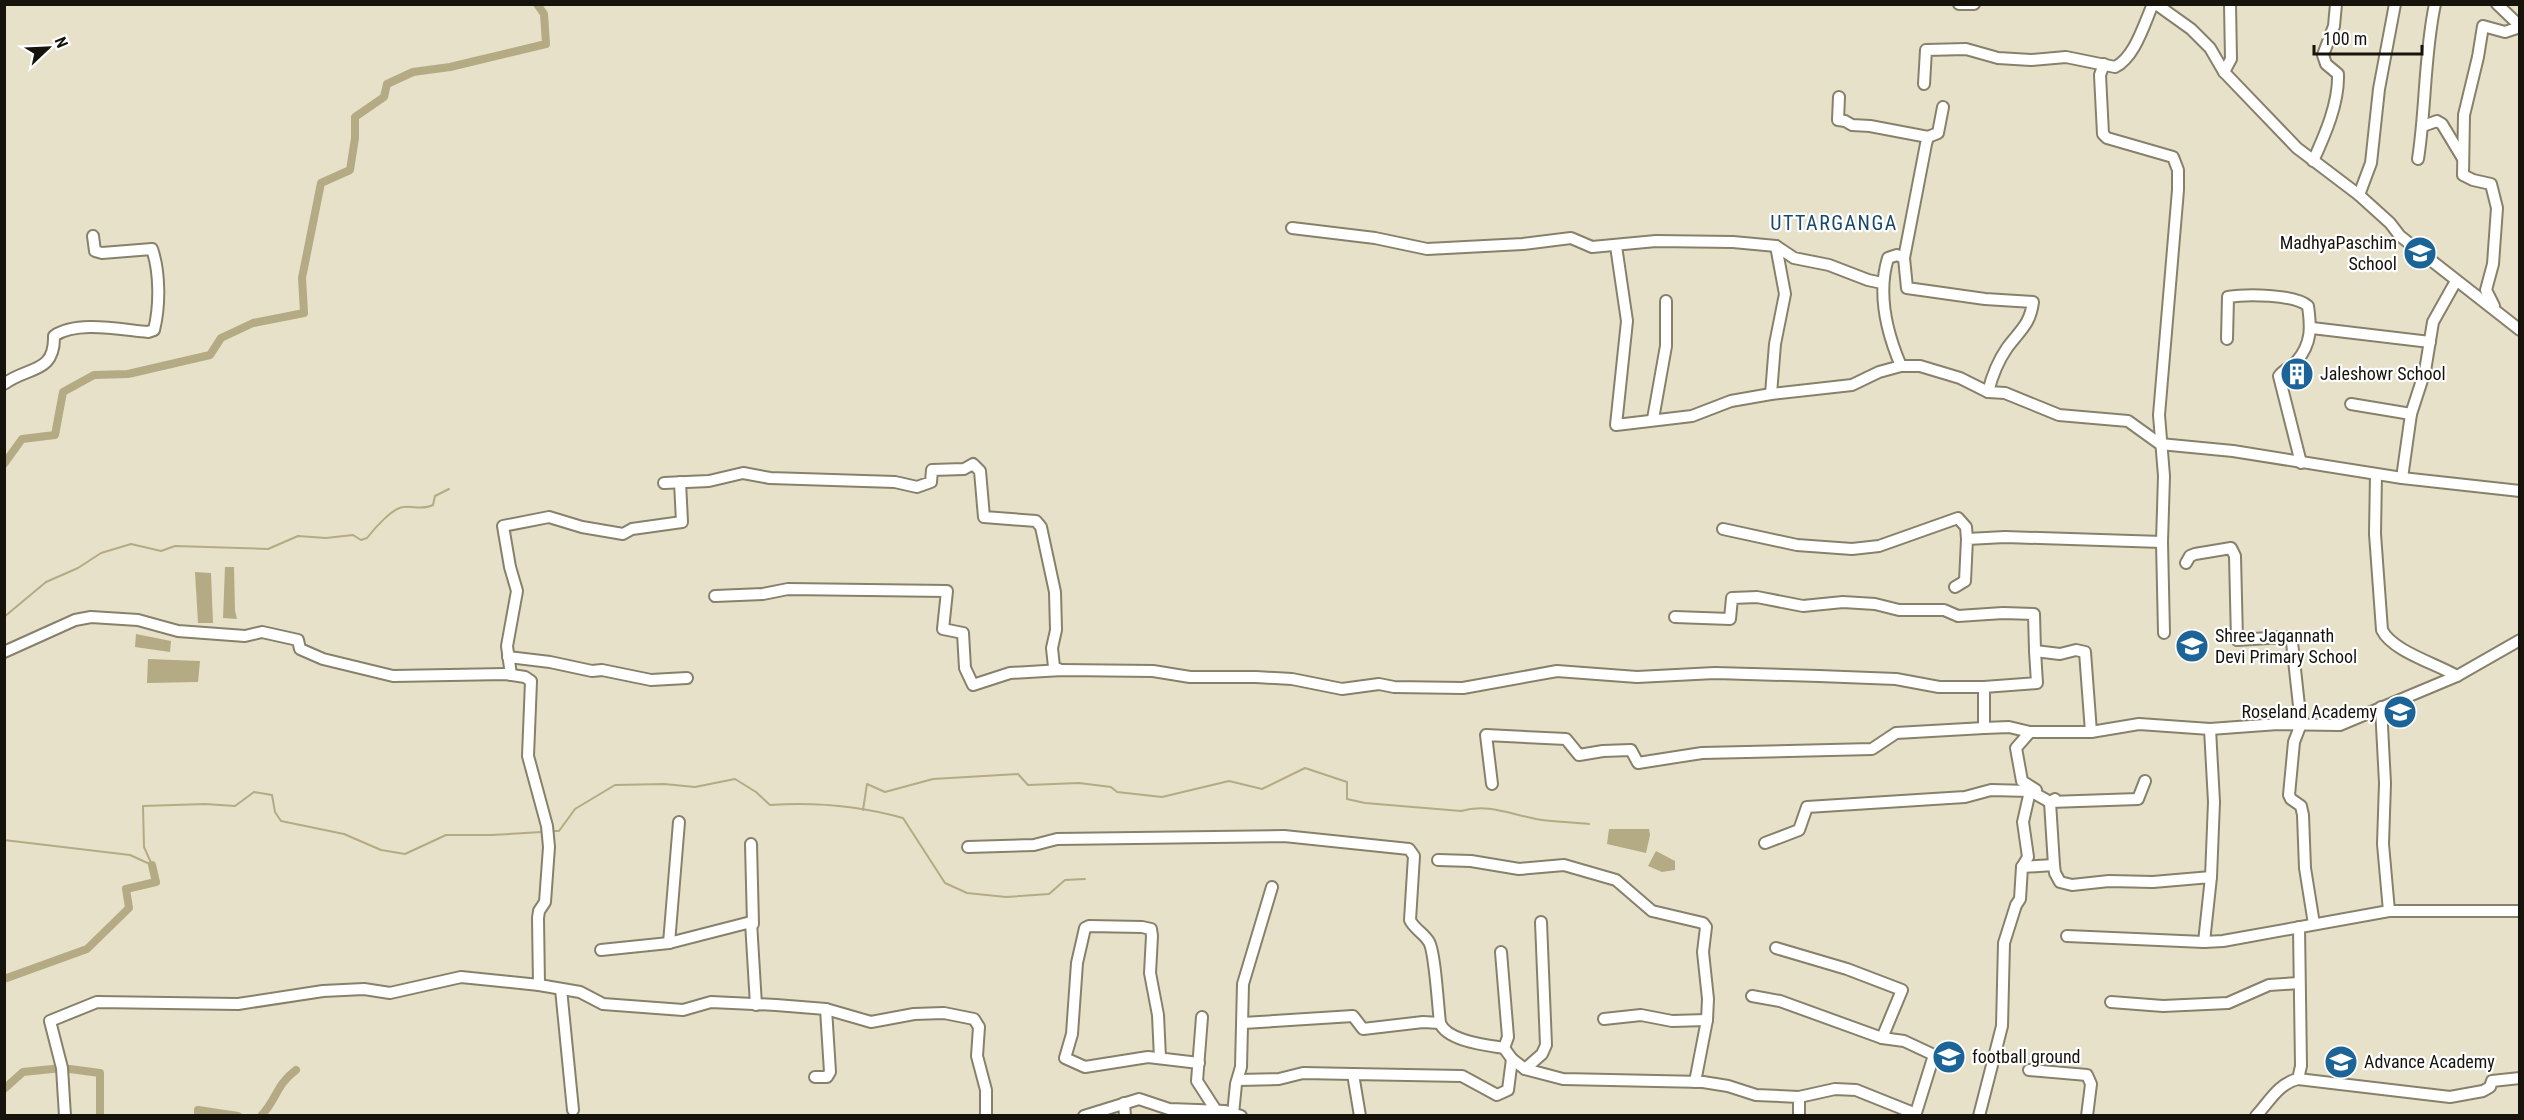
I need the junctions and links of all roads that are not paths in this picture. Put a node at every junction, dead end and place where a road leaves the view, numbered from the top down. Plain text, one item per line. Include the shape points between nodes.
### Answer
1 (1959, 4) edge
2 (1974, 4) edge
3 (2155, 4) edge
4 (2230, 4) edge
5 (2336, 4) edge
6 (2394, 4) edge
7 (2434, 4) edge
8 (2497, 4) edge
9 (2520, 26) edge
10 (2104, 64) junction
11 (2224, 72) junction
12 (1924, 84) dead end
13 (2425, 92) junction
14 (1839, 97) dead end
15 (1943, 107) dead end
16 (2437, 121) junction
17 (2423, 126) junction
18 (1928, 138) junction
19 (2462, 158) junction
20 (2418, 159) dead end
21 (2313, 161) junction
22 (2359, 195) junction
23 (1292, 228) dead end
24 (93, 236) dead end
25 (1616, 246) junction
26 (1776, 246) junction
27 (1904, 258) junction
28 (2456, 281) junction
29 (1882, 283) junction
30 (1666, 301) dead end
31 (2496, 309) junction
32 (2312, 328) junction
33 (2520, 330) edge
34 (2227, 339) dead end
35 (2430, 342) junction
36 (1900, 366) junction
37 (4, 384) edge
38 (1988, 392) junction
39 (1771, 394) junction
40 (2350, 404) dead end
41 (2411, 414) junction
42 (1653, 419) junction
43 (2160, 444) junction
44 (2301, 463) junction
45 (2376, 474) junction
46 (2402, 478) junction
47 (680, 482) junction
48 (664, 483) dead end
49 (2520, 491) edge
50 (1723, 529) dead end
51 (1967, 539) junction
52 (2162, 542) junction
53 (2186, 563) dead end
54 (1955, 587) dead end
55 (715, 596) dead end
56 (1675, 617) dead end
57 (2164, 633) dead end
58 (2520, 640) edge
59 (2035, 651) junction
60 (4, 652) edge
61 (508, 657) junction
62 (1062, 670) junction
63 (511, 675) junction
64 (2457, 676) junction
65 (687, 678) dead end
66 (1984, 687) junction
67 (2381, 707) junction
68 (2301, 724) junction
69 (1984, 728) junction
70 (2210, 729) junction
71 (2030, 732) junction
72 (2091, 732) junction
73 (2145, 781) dead end
74 (2022, 782) junction
75 (1492, 783) dead end
76 (2030, 791) junction
77 (2050, 802) junction
78 (679, 822) dead end
79 (1766, 843) dead end
80 (751, 844) dead end
81 (968, 847) dead end
82 (1438, 860) dead end
83 (2054, 865) junction
84 (2022, 867) junction
85 (2211, 877) junction
86 (1272, 887) dead end
87 (2389, 911) junction
88 (2520, 911) edge
89 (1540, 922) dead end
90 (753, 924) junction
91 (2314, 924) junction
92 (2299, 927) junction
93 (2067, 936) dead end
94 (2204, 942) junction
95 (669, 943) junction
96 (1776, 948) dead end
97 (601, 950) dead end
98 (1501, 952) dead end
99 (2299, 984) junction
100 (539, 985) junction
101 (561, 989) junction
102 (1752, 996) dead end
103 (2111, 1002) dead end
104 (756, 1005) junction
105 (826, 1009) junction
106 (1202, 1017) dead end
107 (1604, 1019) dead end
108 (1707, 1020) junction
109 (1243, 1023) junction
110 (1440, 1023) junction
111 (1882, 1038) junction
112 (1504, 1048) junction
113 (1160, 1058) junction
114 (1512, 1059) junction
115 (1199, 1063) junction
116 (1525, 1069) junction
117 (2029, 1070) dead end
118 (1353, 1074) junction
119 (815, 1077) dead end
120 (2520, 1078) edge
121 (2298, 1079) junction
122 (1238, 1080) junction
123 (1695, 1082) junction
124 (1799, 1097) junction
125 (1124, 1103) junction
126 (573, 1110) dead end
127 (1216, 1112) junction
128 (1237, 1115) edge
129 (1915, 1115) edge
130 (65, 1116) edge
131 (986, 1116) edge
132 (1084, 1116) edge
133 (1125, 1116) edge
134 (1360, 1116) edge
135 (1798, 1116) edge
136 (1979, 1116) edge
137 (2087, 1116) edge
138 (2256, 1116) edge

1 - 2 street
3 - 10 street via 2122,63 2115,67
3 - 11 street via 2191,29 2210,48
4 - 11 street via 2231,59
5 - 21 street via 2334,26 2323,56 2338,75 2338,84
6 - 22 street via 2371,163
7 - 13 street
8 - 9 street
9 - 19 street via 2505,32 2483,26 2464,115
10 - 12 street via 2066,57 1998,58 1966,49 1926,50
10 - 43 street via 2100,75 2103,134 2173,157 2178,170
11 - 21 street
13 - 16 street
13 - 17 street
14 - 18 street via 1838,120
15 - 18 street via 1938,133
16 - 17 street
16 - 19 street
17 - 20 street
18 - 27 street
19 - 31 street via 2463,175 2491,184 2495,194 2493,264 2487,290
21 - 22 street
22 - 28 street via 2400,236
23 - 25 street via 1427,249 1571,238 1592,247
24 - 37 street via 95,251 102,253 152,249 158,307 154,330 87,327 58,333 49,362
25 - 26 street via 1656,241
25 - 42 street via 1627,321 1616,425
26 - 29 street via 1794,258
26 - 39 street via 1785,294 1774,344
27 - 29 street via 1888,258
27 - 38 street via 1907,288 2033,302 2028,323 1997,365
28 - 31 street
28 - 35 street via 2433,322
29 - 36 street via 1888,332
30 - 42 street via 1666,346
31 - 33 street
32 - 34 street via 2306,304 2248,293 2228,297
32 - 35 street
32 - 44 street via 2296,362 2279,376
35 - 41 street
36 - 38 street via 1937,370
36 - 39 street via 1852,386
38 - 43 street via 2005,393 2059,415 2128,421
39 - 42 street via 1731,401 1692,416
40 - 41 street
41 - 46 street
43 - 44 street
43 - 52 street via 2164,476
44 - 45 street
45 - 46 street
45 - 64 street via 2375,534 2382,630 2399,647
46 - 49 street
47 - 48 street
47 - 61 street via 682,522 632,529 623,534 582,528 549,517 503,526 518,599 509,629
47 - 62 street via 709,481 743,473 770,478 895,482 917,487 931,482 932,470 964,469 972,464 980,471 984,517 1036,521 1041,527 1055,592 1054,667
50 - 51 street via 1797,544 1852,549 1879,546 1958,518 1966,527
51 - 52 street
51 - 54 street via 1965,581
52 - 57 street
53 - 68 street via 2195,554 2231,548 2235,556 2237,640 2290,638
55 - 62 street via 788,589 947,591 943,629 963,633 965,668 974,685 1010,673
56 - 59 street via 1731,619 1732,598 1757,597 1803,606 1843,603 1899,610 1944,610 1958,616 2034,614
58 - 64 street
59 - 66 street via 2037,683
59 - 72 street via 2085,652
60 - 63 street via 75,620 117,618 178,632 244,636 262,632 292,638 298,640 300,649 323,659 393,676
61 - 63 street
61 - 65 street via 651,680
62 - 66 street via 1268,677 1342,689 1379,684 1462,688 1557,671 1637,677 1715,673 1819,676
63 - 100 street via 531,681 528,756 547,831 545,902 538,918
64 - 67 street
66 - 69 street
67 - 68 street via 2340,724
67 - 87 street via 2383,844
68 - 70 street
68 - 91 street via 2294,742 2289,795 2301,806 2303,815 2305,868
69 - 71 street via 2009,727
69 - 75 street via 1896,733 1872,749 1702,753 1638,763 1631,750 1579,755 1566,739 1486,735
70 - 72 street via 2139,724
70 - 85 street via 2214,802
71 - 72 street
71 - 74 street via 2016,748
73 - 77 street via 2138,799
74 - 76 street
74 - 77 street via 2055,799
76 - 77 street
76 - 79 street via 1991,790 1965,797 1807,807 1799,830
76 - 84 street via 2023,822 2028,857
77 - 83 street
78 - 95 street
80 - 90 street
81 - 110 street via 1057,839 1284,836 1409,849 1414,856 1410,920 1431,944
82 - 108 street via 1519,869 1564,865 1616,880 1652,911 1703,923
83 - 84 street
83 - 85 street via 2060,882 2072,885
84 - 136 street via 2020,899 2004,943 2002,1026
85 - 94 street
86 - 109 street via 1243,984
87 - 88 street
87 - 91 street
89 - 116 street via 1546,1045
90 - 95 street
90 - 104 street
91 - 92 street
92 - 94 street
92 - 99 street
93 - 94 street
95 - 97 street
96 - 111 street via 1902,990
98 - 112 street via 1508,1037
99 - 103 street via 2268,985 2228,1003 2163,1006
99 - 121 street
100 - 101 street
100 - 130 street via 461,977 390,993 364,988 238,1004 97,1002 50,1021 62,1068
101 - 104 street via 580,992 603,1004 646,1008 683,1010 711,1002
101 - 126 street
102 - 111 street via 1780,1001
104 - 105 street
105 - 119 street via 830,1072 827,1077
105 - 131 street via 872,1022 944,1013 974,1019 979,1027 977,1056 986,1090
106 - 115 street
107 - 108 street via 1641,1016 1672,1021
108 - 123 street
109 - 110 street via 1353,1017 1363,1029
109 - 122 street
110 - 112 street via 1448,1033
111 - 129 street via 1904,1041 1934,1055
112 - 114 street
113 - 113 street via 1132,1058 1085,1067 1065,1058 1072,1034 1077,963 1085,928 1150,929 1150,973
113 - 115 street
114 - 116 street
114 - 118 street via 1508,1090 1497,1095 1462,1076
115 - 127 street via 1197,1081
116 - 123 street via 1563,1079
117 - 137 street via 2087,1075 2091,1084
118 - 122 street via 1303,1073 1279,1079
118 - 134 street
120 - 121 street via 2492,1081 2483,1091 2450,1097
121 - 138 street via 2280,1087
122 - 128 street
123 - 124 street via 1756,1095
124 - 129 street via 1835,1089 1856,1090
124 - 135 street
125 - 127 street via 1139,1099 1169,1109
125 - 132 street
125 - 133 street
127 - 128 street

